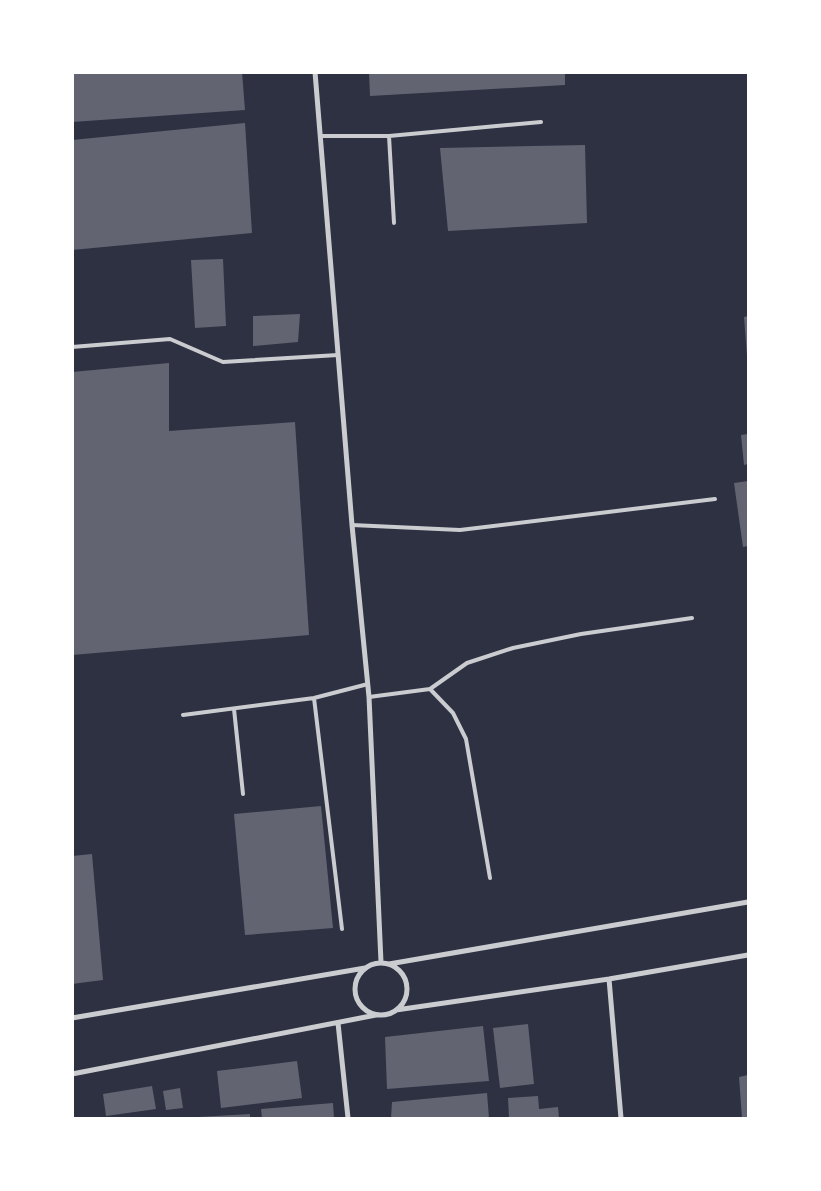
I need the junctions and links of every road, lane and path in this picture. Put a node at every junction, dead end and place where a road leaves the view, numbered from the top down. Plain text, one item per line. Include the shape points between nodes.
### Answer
1 (315, 72) edge
2 (541, 122) dead end
3 (321, 136) junction
4 (390, 136) junction
5 (394, 223) dead end
6 (72, 347) edge
7 (338, 355) junction
8 (715, 499) dead end
9 (352, 525) junction
10 (692, 618) dead end
11 (368, 684) junction
12 (430, 689) junction
13 (314, 698) junction
14 (369, 698) junction
15 (234, 709) junction
16 (184, 715) dead end
17 (243, 794) dead end
18 (490, 878) dead end
19 (748, 902) edge
20 (342, 929) dead end
21 (748, 955) edge
22 (381, 962) junction
23 (389, 964) junction
24 (365, 968) junction
25 (609, 979) junction
26 (396, 1010) junction
27 (376, 1015) junction
28 (72, 1018) edge
29 (338, 1023) junction
30 (72, 1074) edge
31 (348, 1118) edge
32 (621, 1118) edge

1 - 3 street
2 - 4 lane
3 - 4 lane
3 - 7 street
4 - 5 lane
6 - 7 lane via 170,339 223,362
7 - 9 street
8 - 9 lane via 460,530
9 - 11 street
10 - 12 lane via 581,634 513,648 467,663
11 - 13 lane
11 - 14 street
12 - 14 lane
12 - 18 lane via 453,714 466,739
13 - 15 lane
13 - 20 lane
14 - 22 street
15 - 16 lane
15 - 17 lane
19 - 23 street
21 - 25 street
22 - 23 street
22 - 24 street
23 - 26 street via 400,971 407,988 404,1001
24 - 27 street via 356,980 355,995 363,1008
24 - 28 street
25 - 26 street
25 - 32 street
26 - 27 street
27 - 29 street
29 - 30 street
29 - 31 street

